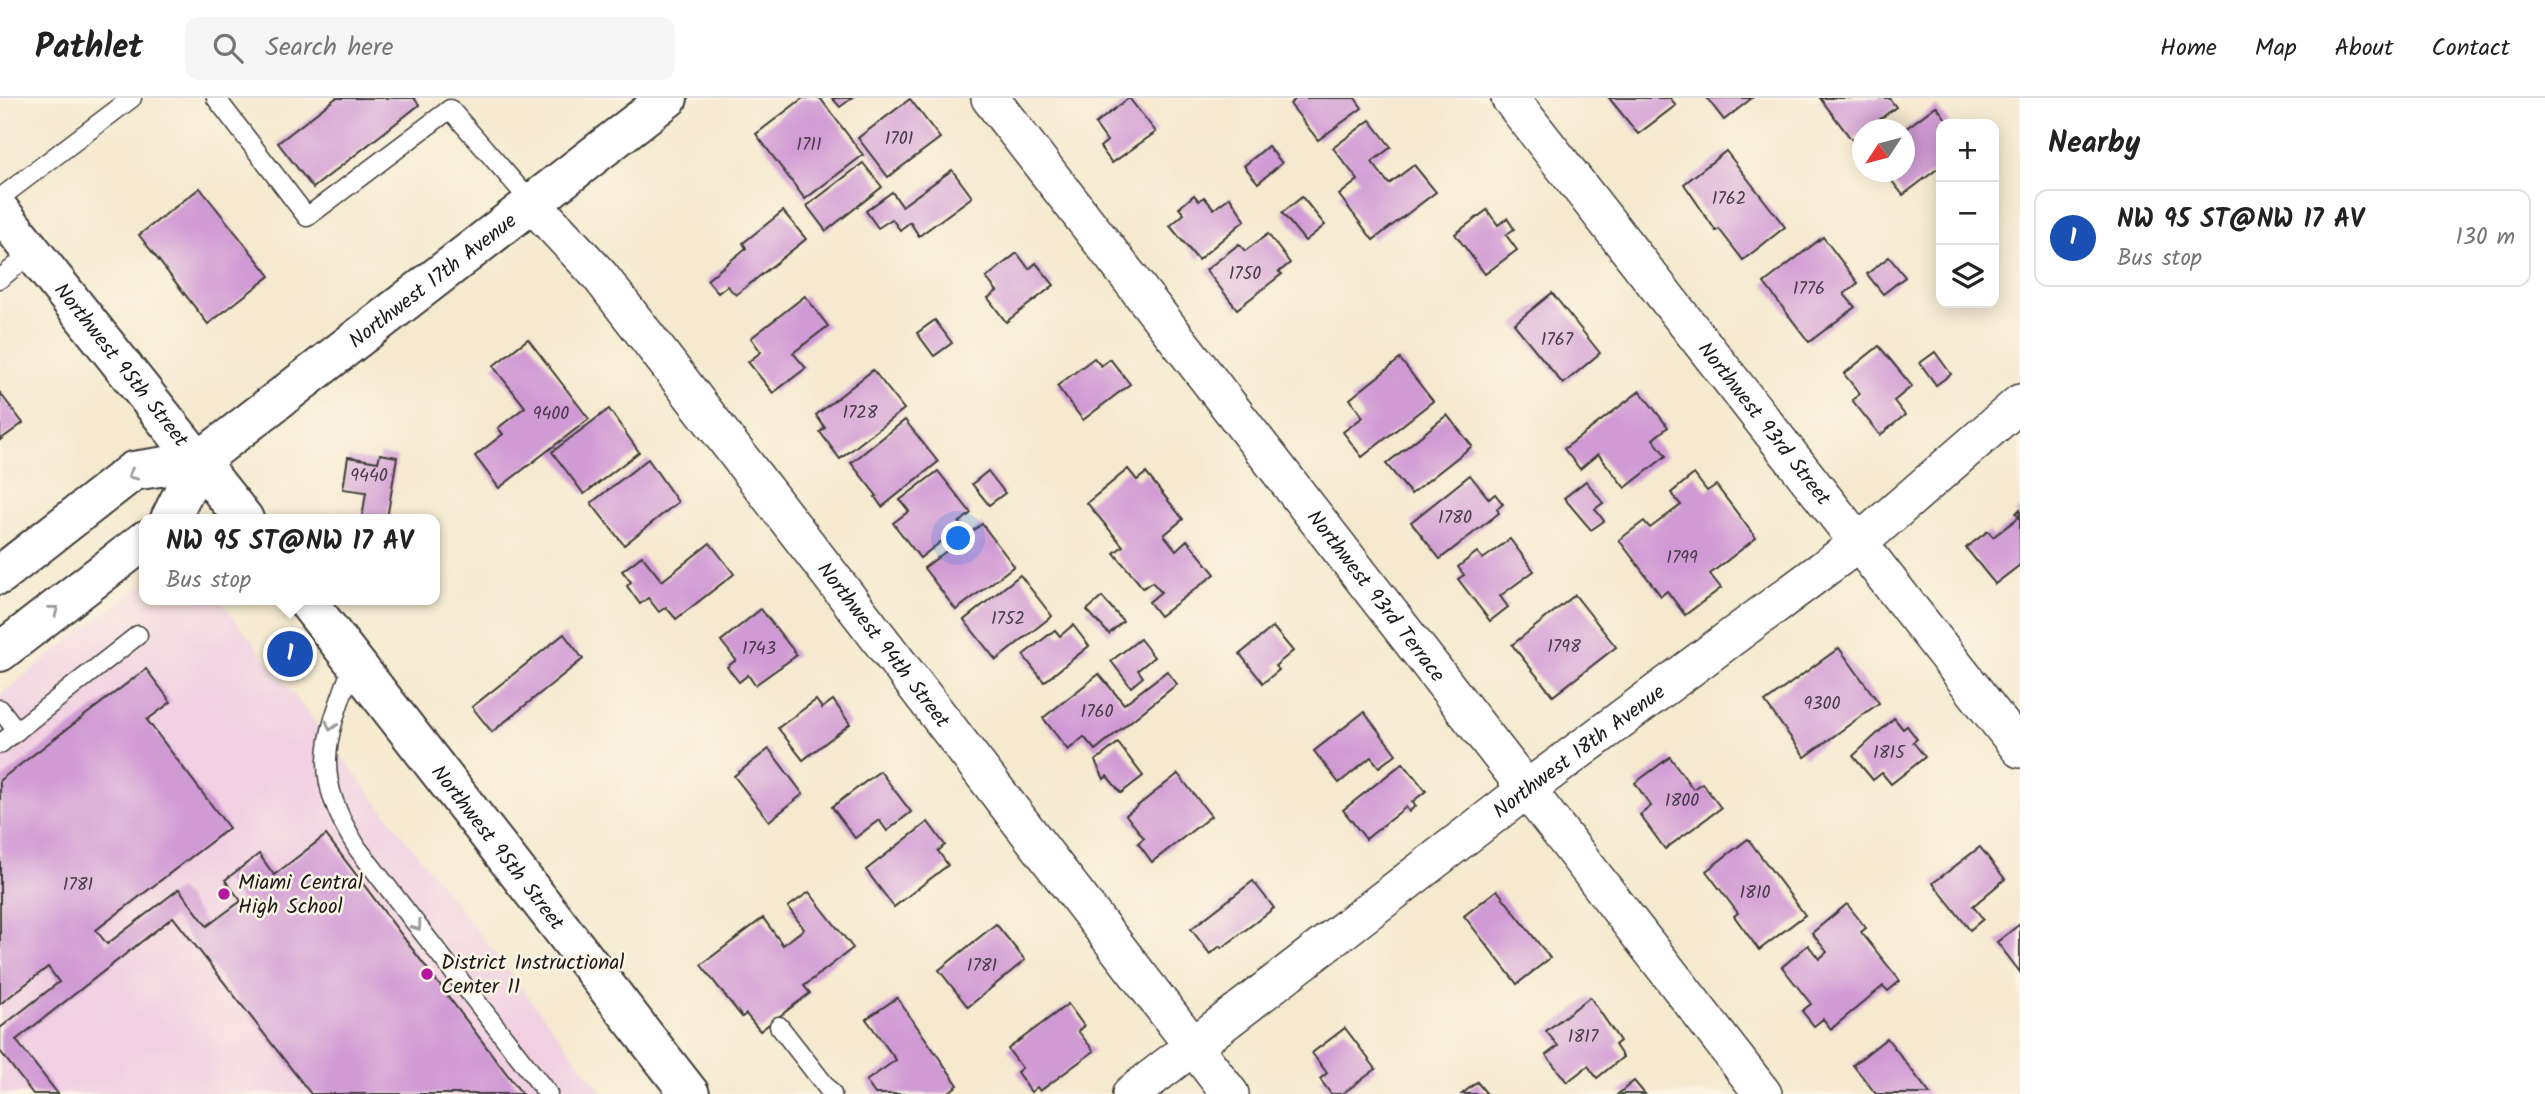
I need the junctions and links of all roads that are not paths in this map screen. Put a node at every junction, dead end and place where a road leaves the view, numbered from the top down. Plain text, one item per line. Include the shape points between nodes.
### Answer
1 (132, 98) edge
2 (216, 98) edge
3 (668, 98) edge
4 (990, 98) edge
5 (1510, 98) edge
6 (446, 104) edge
7 (0, 198) edge
8 (532, 203) junction
9 (0, 211) edge
10 (32, 252) junction
11 (0, 279) edge
12 (2020, 403) edge
13 (198, 461) junction
14 (172, 514) edge
15 (240, 514) edge
16 (1860, 542) junction
17 (139, 545) edge
18 (0, 575) edge
19 (310, 605) edge
20 (138, 635) dead end
21 (0, 652) edge
22 (355, 662) junction
23 (0, 709) edge
24 (17, 731) junction
25 (0, 744) edge
26 (2020, 749) edge
27 (1527, 789) junction
28 (779, 1026) dead end
29 (1192, 1046) junction
30 (548, 1094) edge
31 (690, 1094) edge
32 (832, 1094) edge
33 (1131, 1094) edge
34 (1230, 1094) edge
35 (1763, 1094) edge

1 - 7 lane
2 - 6 lane via 307,217
3 - 8 main road, Northwest 17th Avenue
4 - 27 street, Northwest 93rd Terrace
5 - 16 street, Northwest 93rd Street
6 - 8 lane
8 - 13 main road, Northwest 17th Avenue
8 - 29 street, Northwest 94th Street via 600,276
9 - 10 main road, Northwest 95th Street
10 - 11 lane
10 - 13 main road, Northwest 95th Street
12 - 16 street, Northwest 18th Avenue
13 - 14 main road, Northwest 17th Avenue
13 - 15 main road, Northwest 95th Street
13 -> 18 main road, Northwest 17th Avenue via 133,471
16 - 26 street, Northwest 93rd Street
16 - 27 street, Northwest 18th Avenue
21 -> 17 main road
19 - 22 main road, Northwest 95th Street
20 - 24 lane
22 -> 30 lane via 326,743 328,786 336,810 358,849
22 - 31 main road, Northwest 95th Street
23 - 24 lane
24 - 25 lane
27 - 29 street, Northwest 18th Avenue
27 - 35 street, Northwest 93rd Terrace
28 - 32 lane
29 - 33 street, Northwest 18th Avenue
29 - 34 street, Northwest 94th Street

